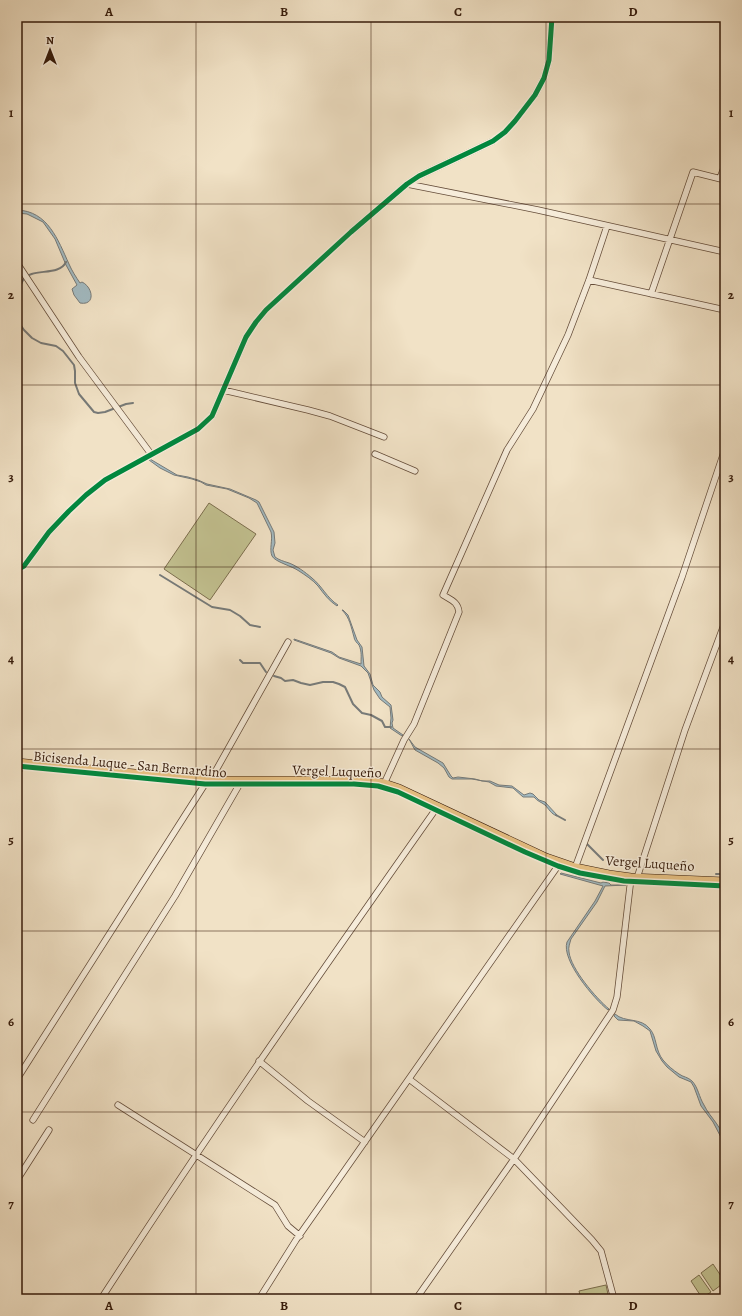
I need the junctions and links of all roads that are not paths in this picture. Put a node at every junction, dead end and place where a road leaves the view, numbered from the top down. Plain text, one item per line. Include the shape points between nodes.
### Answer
1 (552, 17) edge
2 (725, 165) edge
3 (722, 179) edge
4 (407, 184) junction
5 (607, 226) junction
6 (670, 240) junction
7 (725, 252) edge
8 (17, 263) edge
9 (589, 280) junction
10 (651, 294) junction
11 (725, 310) edge
12 (223, 390) junction
13 (384, 437) dead end
14 (725, 449) edge
15 (152, 454) junction
16 (375, 454) dead end
17 (415, 472) dead end
18 (17, 570) edge
19 (725, 622) edge
20 (288, 642) dead end
21 (20, 763) edge
22 (17, 773) edge
23 (242, 780) junction
24 (210, 781) junction
25 (384, 784) junction
26 (438, 806) junction
27 (560, 863) junction
28 (575, 868) junction
29 (634, 878) junction
30 (725, 882) edge
31 (259, 1061) junction
32 (409, 1078) junction
33 (17, 1079) edge
34 (118, 1105) dead end
35 (33, 1120) dead end
36 (49, 1130) dead end
37 (365, 1142) junction
38 (196, 1155) junction
39 (514, 1159) junction
40 (17, 1180) edge
41 (300, 1236) junction
42 (101, 1299) edge
43 (259, 1299) edge
44 (416, 1299) edge
45 (614, 1299) edge

1 - 4 street via 550,60 544,78 516,122 493,141
2 - 3 street
3 - 6 street via 693,172
4 - 5 street
4 - 12 street via 266,310 246,337
5 - 6 street
5 - 9 street
6 - 7 street
6 - 10 street
8 - 15 street via 79,357
9 - 10 street
9 - 25 street via 533,409 507,450 443,595 455,601 459,612 414,724
10 - 11 street
12 - 13 street via 330,416
12 - 15 street via 212,416 198,429
14 - 28 street via 682,577
15 - 18 street via 105,480 86,495 49,532 24,566
16 - 17 street
19 - 29 street
20 - 24 street
21 - 22 street
21 - 24 main road, Vergel Luqueño
23 - 24 main road, Vergel Luqueño
23 - 25 main road, Vergel Luqueño via 366,781
23 - 35 street via 175,896
24 - 33 street via 205,784
25 - 26 main road, Vergel Luqueño
26 - 27 main road, Vergel Luqueño
26 - 31 street
27 - 28 main road, Vergel Luqueño
27 - 32 street
28 - 29 main road, Vergel Luqueño
29 - 30 main road, Vergel Luqueño
29 - 39 street via 613,1010
31 - 37 street via 308,1101
31 - 38 street
32 - 37 street
32 - 39 street
34 - 38 street
36 - 40 street
37 - 41 street
38 - 41 street via 275,1205 288,1226
38 - 42 street
39 - 44 street
39 - 45 street via 601,1251
41 - 43 street

